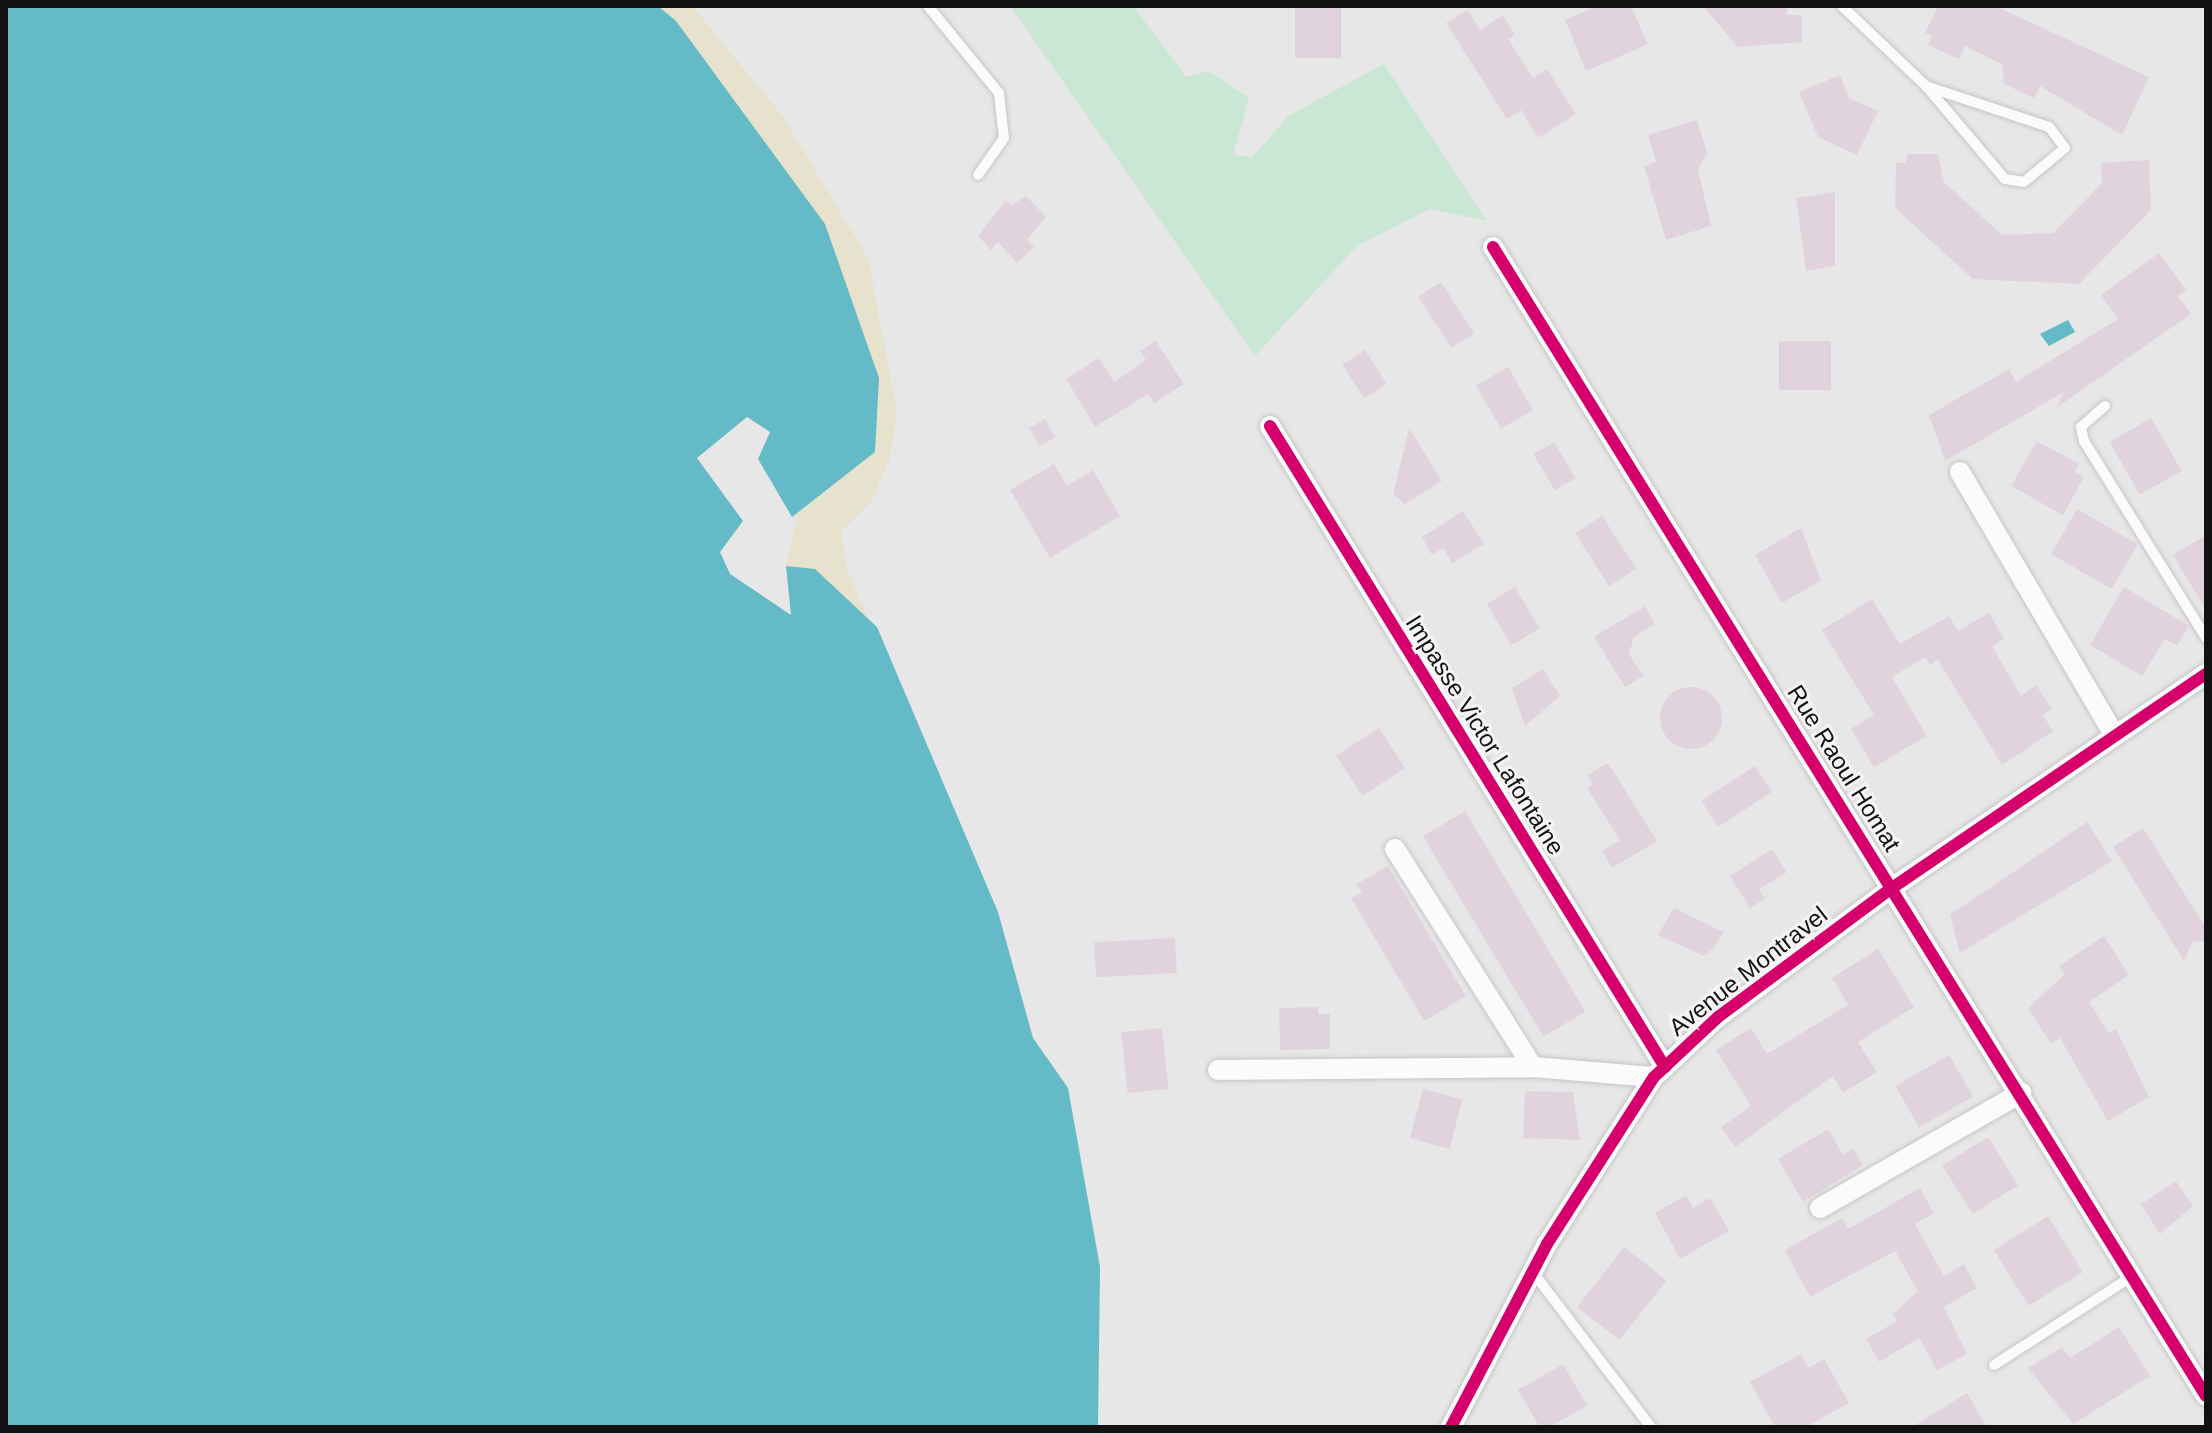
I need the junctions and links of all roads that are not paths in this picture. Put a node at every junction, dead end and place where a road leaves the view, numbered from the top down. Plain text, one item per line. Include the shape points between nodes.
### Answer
1 (928, 6) edge
2 (1842, 6) edge
3 (1926, 86) junction
4 (978, 175) dead end
5 (1493, 247) dead end
6 (2105, 406) dead end
7 (1270, 426) dead end
8 (1960, 472) dead end
9 (2206, 638) edge
10 (2206, 674) edge
11 (2115, 736) junction
12 (1395, 849) dead end
13 (1892, 888) junction
14 (1533, 1067) junction
15 (1218, 1070) dead end
16 (1659, 1072) junction
17 (2021, 1093) junction
18 (1820, 1208) dead end
19 (1532, 1271) junction
20 (2134, 1275) junction
21 (1994, 1365) dead end
22 (2206, 1396) edge
23 (1451, 1427) edge
24 (1651, 1427) edge

1 - 4 lane via 999,93 1004,138
2 - 3 lane
3 - 3 lane via 2014,183 2065,148 2049,127
5 - 13 street, Rue Raoul Homat
6 - 9 lane via 2081,427 2084,441
7 - 16 street, Impasse Victor Lafontaine
8 - 11 street
10 - 11 street, Avenue Montravel
11 - 13 street, Avenue Montravel
12 - 14 street
13 - 16 street, Avenue Montravel via 1718,1017
13 - 17 street, Rue Raoul Homat
14 - 15 street
14 - 16 street
16 - 19 street, Avenue Montravel
17 - 18 street
17 - 20 street, Rue Raoul Homat
19 - 23 street, Avenue Montravel
19 - 24 lane
20 - 21 lane
20 - 22 street, Rue Raoul Homat

